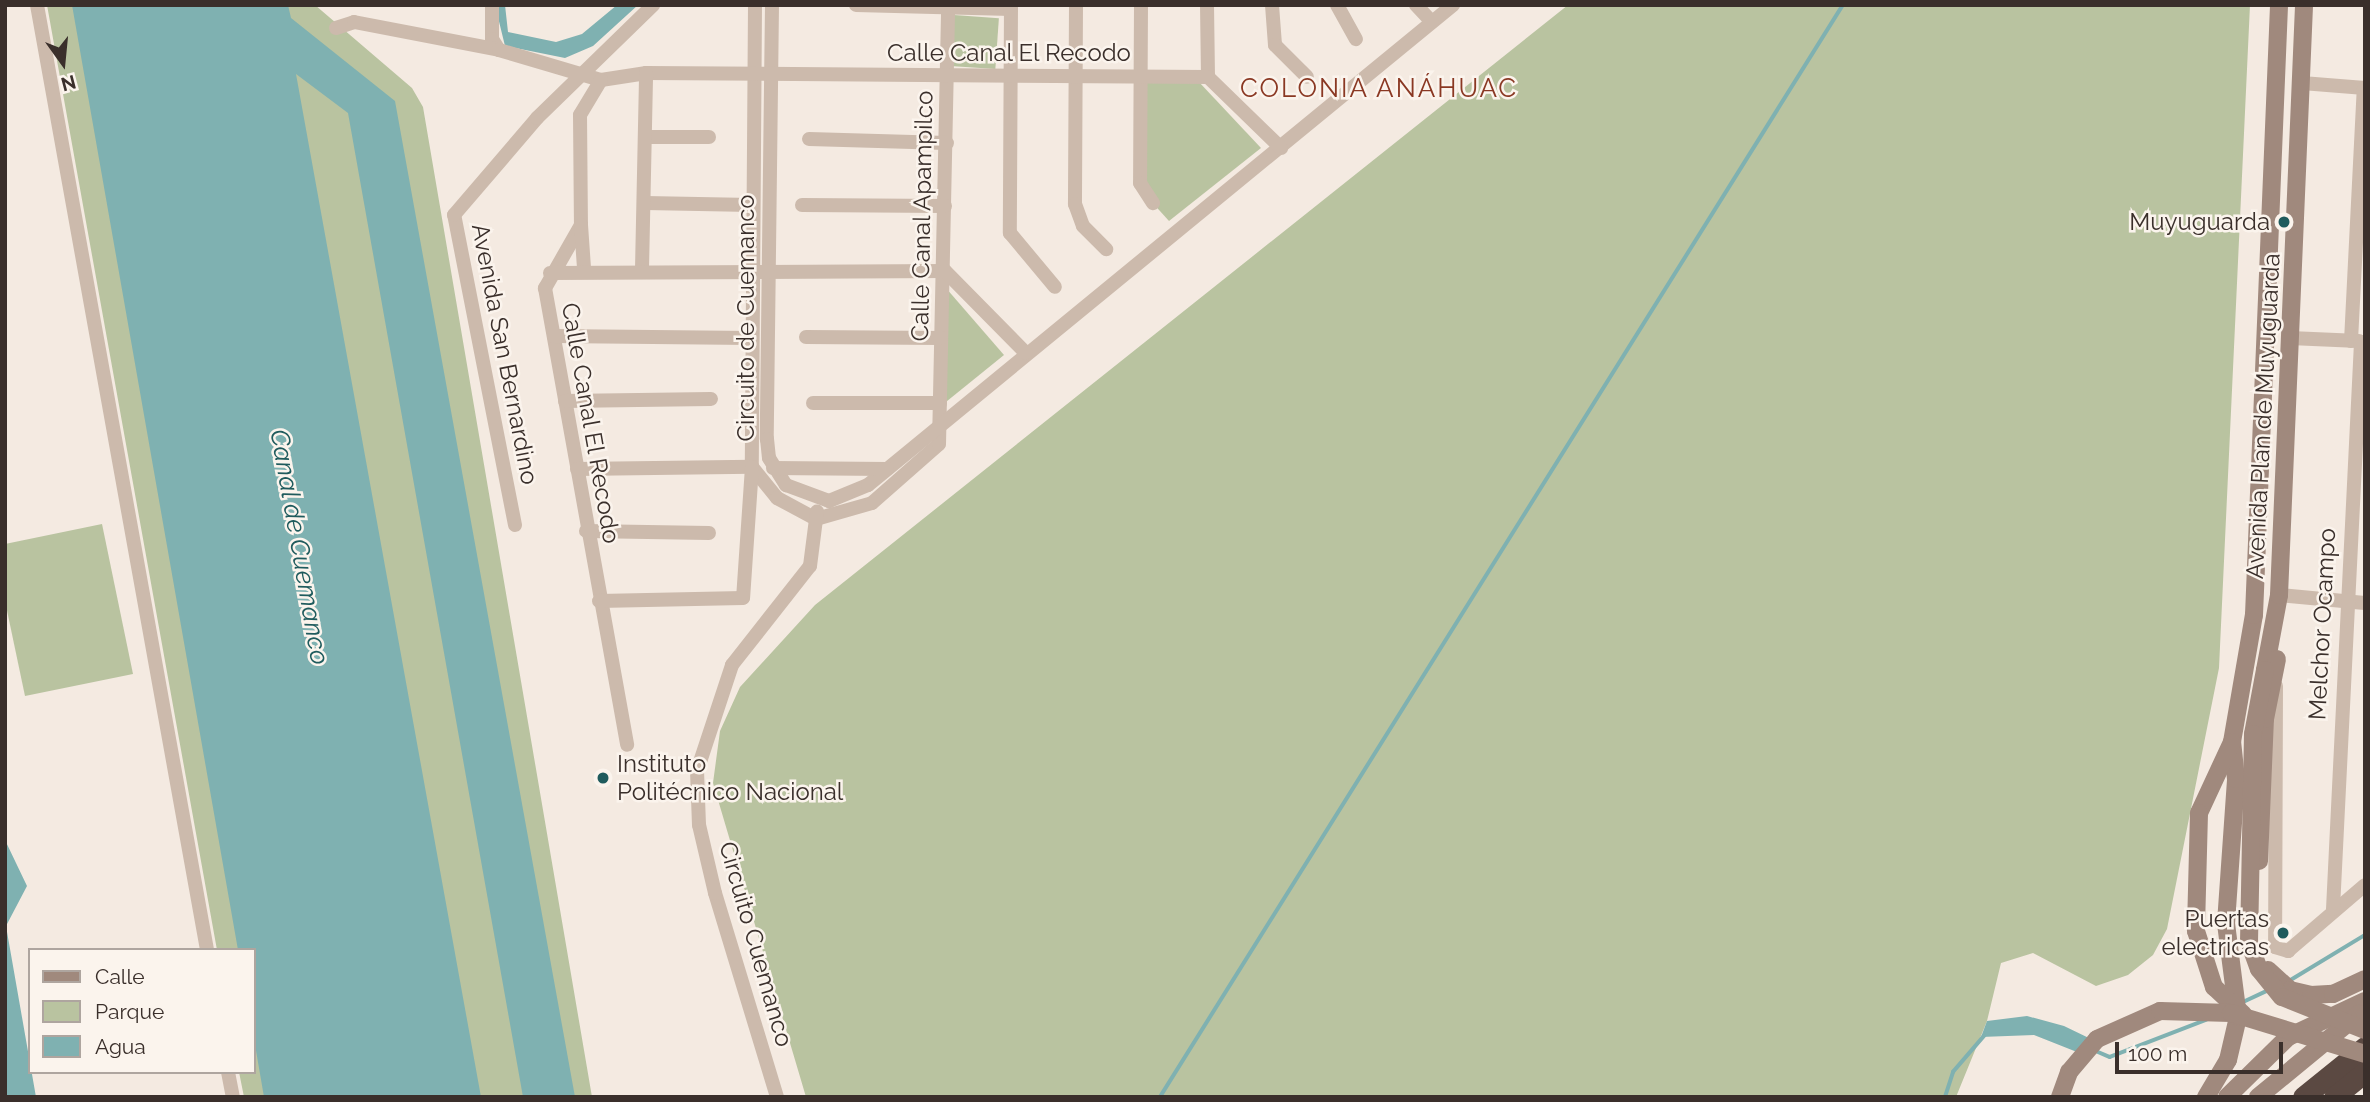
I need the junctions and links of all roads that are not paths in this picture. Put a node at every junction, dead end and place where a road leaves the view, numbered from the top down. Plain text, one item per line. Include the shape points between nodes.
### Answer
1 (37, 5) edge
2 (492, 5) edge
3 (653, 5) edge
4 (755, 5) edge
5 (772, 5) edge
6 (856, 5) edge
7 (1076, 5) edge
8 (1141, 5) edge
9 (1207, 5) edge
10 (1272, 5) edge
11 (1337, 5) edge
12 (1416, 5) edge
13 (1453, 5) edge
14 (2279, 5) edge
15 (2304, 5) edge
16 (1011, 7) edge
17 (948, 8) junction
18 (1432, 22) junction
19 (336, 28) dead end
20 (1356, 39) dead end
21 (494, 40) junction
22 (583, 72) junction
23 (646, 73) junction
24 (755, 74) junction
25 (772, 74) junction
26 (1013, 75) junction
27 (1076, 75) junction
28 (948, 76) junction
29 (1141, 77) junction
30 (1208, 77) junction
31 (1307, 77) dead end
32 (601, 79) junction
33 (2302, 83) junction
34 (2364, 88) edge
35 (646, 137) junction
36 (709, 137) dead end
37 (808, 139) dead end
38 (947, 143) junction
39 (1281, 148) junction
40 (645, 203) junction
41 (1153, 203) dead end
42 (752, 205) junction
43 (802, 205) dead end
44 (945, 206) junction
45 (581, 225) junction
46 (1106, 249) dead end
47 (584, 268) junction
48 (642, 269) junction
49 (752, 271) junction
50 (768, 271) junction
51 (945, 271) junction
52 (550, 273) junction
53 (1055, 287) dead end
54 (554, 336) junction
55 (806, 337) dead end
56 (751, 338) junction
57 (941, 338) junction
58 (2290, 338) junction
59 (2359, 341) edge
60 (1026, 353) junction
61 (711, 399) dead end
62 (565, 401) junction
63 (813, 403) dead end
64 (940, 403) junction
65 (940, 426) junction
66 (752, 467) junction
67 (773, 468) junction
68 (577, 469) junction
69 (887, 469) junction
70 (819, 501) junction
71 (816, 519) junction
72 (515, 525) dead end
73 (586, 531) junction
74 (709, 533) dead end
75 (2279, 595) junction
76 (599, 601) junction
77 (2344, 601) junction
78 (2365, 603) edge
79 (2270, 671) junction
80 (2232, 742) junction
81 (627, 745) dead end
82 (2365, 885) edge
83 (2333, 909) junction
84 (207, 948) edge
85 (2365, 979) edge
86 (2365, 1001) edge
87 (2365, 1010) edge
88 (2255, 1021) junction
89 (2365, 1030) edge
90 (2365, 1047) edge
91 (2365, 1054) edge
92 (2365, 1072) edge
93 (228, 1074) edge
94 (233, 1097) edge
95 (777, 1097) edge
96 (2060, 1097) edge
97 (2206, 1097) edge
98 (2227, 1097) edge
99 (2258, 1097) edge
100 (2303, 1097) edge
101 (2334, 1097) edge

1 - 84 street
2 - 21 street
3 - 22 street
4 - 24 street, Circuito de Cuemanco
5 - 25 street, Circuito de Cuemanco
6 - 17 street
7 - 27 street
8 - 29 street
9 - 30 street
10 - 31 street via 1275,46
11 - 20 street
12 - 18 street
13 - 18 street
14 - 80 main road, Avenida Plan de Muyuguarda via 2254,615
15 - 33 main road, Avenida Plan de Muyuguarda
16 - 17 street
16 - 26 street
17 - 28 street, Calle Canal Apampilco
18 - 39 street
19 - 21 street, Calle Canal El Recodo via 354,22
21 - 22 street, Calle Canal El Recodo
22 - 32 street, Calle Canal El Recodo
22 - 72 street, Avenida San Bernardino via 463,198 454,215
23 - 24 street, Calle Canal El Recodo
23 - 32 street, Calle Canal El Recodo
23 - 35 street
24 - 25 street, Calle Canal El Recodo
24 - 42 street, Circuito de Cuemanco
25 - 28 street, Calle Canal El Recodo
25 - 50 street, Circuito de Cuemanco
26 - 27 street, Calle Canal El Recodo
26 - 28 street, Calle Canal El Recodo
26 - 53 street via 1010,233
27 - 29 street, Calle Canal El Recodo
27 - 46 street via 1077,217
28 - 38 street, Calle Canal Apampilco
29 - 30 street, Calle Canal El Recodo
29 - 41 street via 1140,183
30 - 39 street
32 - 45 street via 580,115
33 - 34 street
33 - 58 main road, Avenida Plan de Muyuguarda
34 - 59 street, Melchor Ocampo
35 - 36 street
35 - 40 street
37 - 38 street
38 - 44 street, Calle Canal Apampilco
39 - 60 street
40 - 42 street
40 - 48 street
42 - 49 street, Circuito de Cuemanco
43 - 44 street
44 - 51 street, Calle Canal Apampilco
45 - 47 street
45 - 52 street, Calle Canal El Recodo
47 - 48 street
47 - 52 street
48 - 49 street
49 - 50 street
49 - 56 street, Circuito de Cuemanco
50 - 51 street
50 - 67 street, Circuito de Cuemanco via 767,439
51 - 57 street, Calle Canal Apampilco
51 - 60 street
52 - 54 street, Calle Canal El Recodo via 545,288
54 - 56 street
54 - 62 street, Calle Canal El Recodo
55 - 57 street
56 - 66 street, Circuito de Cuemanco
57 - 64 street, Calle Canal Apampilco
58 - 59 street
58 - 75 main road, Avenida Plan de Muyuguarda
59 - 77 street, Melchor Ocampo
60 - 65 street
61 - 62 street
62 - 68 street, Calle Canal El Recodo
63 - 64 street
64 - 65 street, Calle Canal Apampilco
65 - 69 street
65 - 71 street via 936,451 872,503
66 - 68 street
66 - 71 street, Circuito de Cuemanco via 777,498
66 - 76 street via 743,598
67 - 69 street
67 - 70 street, Circuito de Cuemanco via 786,485
68 - 73 street, Calle Canal El Recodo
69 - 70 street via 859,492
70 - 71 street, Circuito Cuemanco
71 - 95 street, Circuito Cuemanco via 810,566 732,665 697,771 699,825 712,879
73 - 74 street
73 - 76 street, Calle Canal El Recodo
75 - 77 street
75 - 79 main road, Avenida Plan de Muyuguarda
76 - 81 street, Calle Canal El Recodo
77 - 78 street
77 - 83 street, Melchor Ocampo
79 - 83 street via 2273,944 2288,951
79 - 85 main road via 2256,925 2268,970 2290,990 2311,995 2333,994
79 - 89 main road, bridge via 2253,734 2249,942 2259,969 2282,997 2312,1014
80 - 88 main road, bridge via 2199,813 2197,941 2214,987
80 - 97 main road, bridge via 2236,779 2226,923 2238,1017 2222,1071
82 - 83 street
86 - 98 main road via 2288,1037
87 - 99 main road
88 - 91 main road, bridge
88 - 96 main road, bridge via 2202,1009 2133,1018 2086,1049
90 - 100 highway
92 - 101 highway
93 - 94 street

